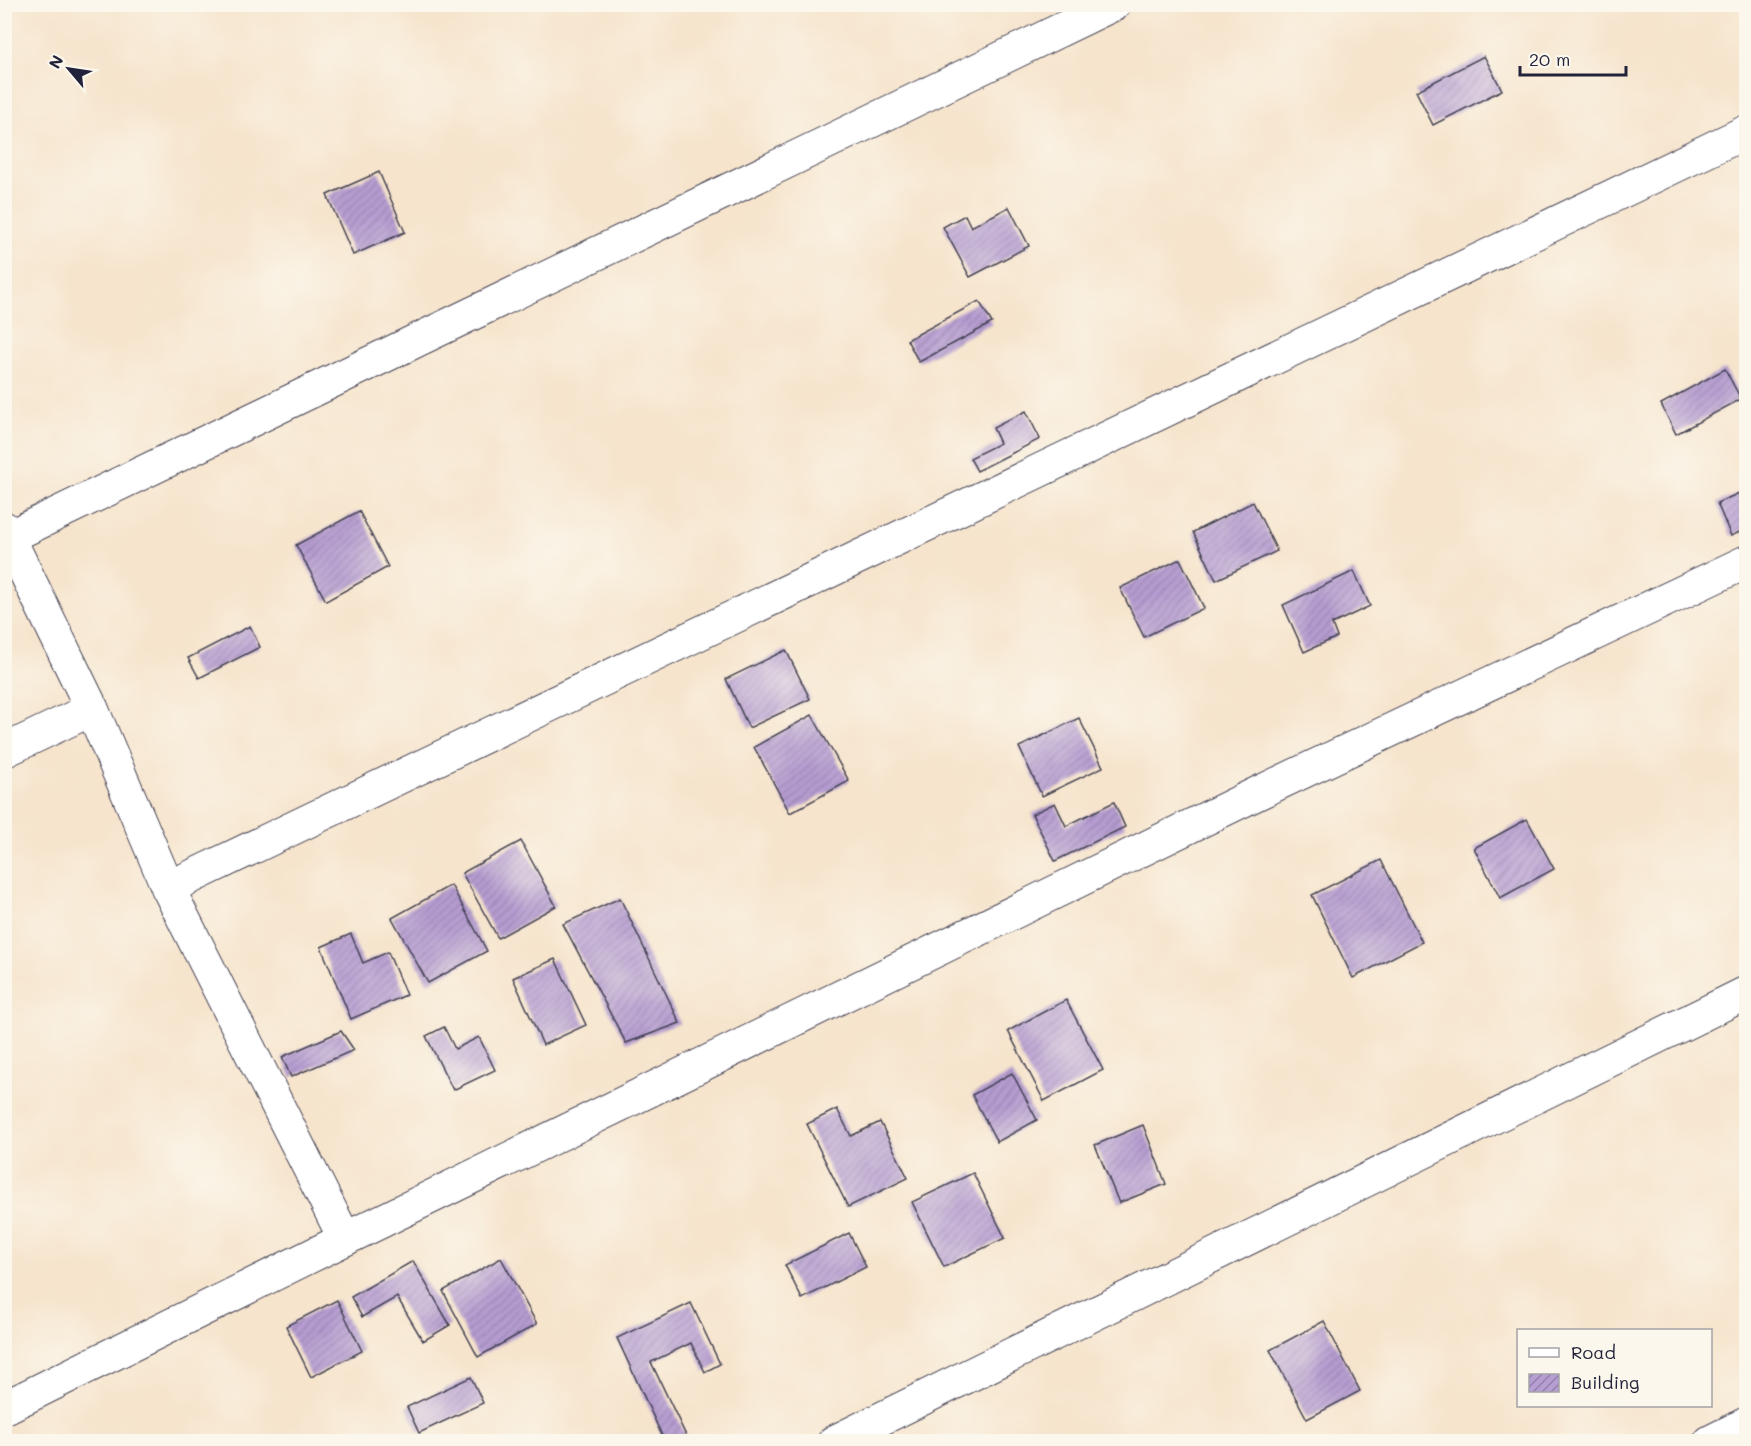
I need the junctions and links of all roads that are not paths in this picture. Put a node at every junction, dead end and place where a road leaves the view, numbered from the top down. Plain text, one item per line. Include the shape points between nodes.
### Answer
1 (1114, 4) edge
2 (1746, 132) edge
3 (7, 532) edge
4 (1746, 562) edge
5 (92, 709) junction
6 (4, 751) edge
7 (168, 888) junction
8 (1746, 993) edge
9 (345, 1239) junction
10 (4, 1408) edge
11 (1746, 1424) edge
12 (834, 1442) edge
13 (1710, 1442) edge

1 - 3 street
2 - 7 street
3 - 5 street
4 - 9 street via 1258,793
5 - 6 street
5 - 7 street
7 - 9 street
8 - 12 street
9 - 10 street
11 - 13 street

